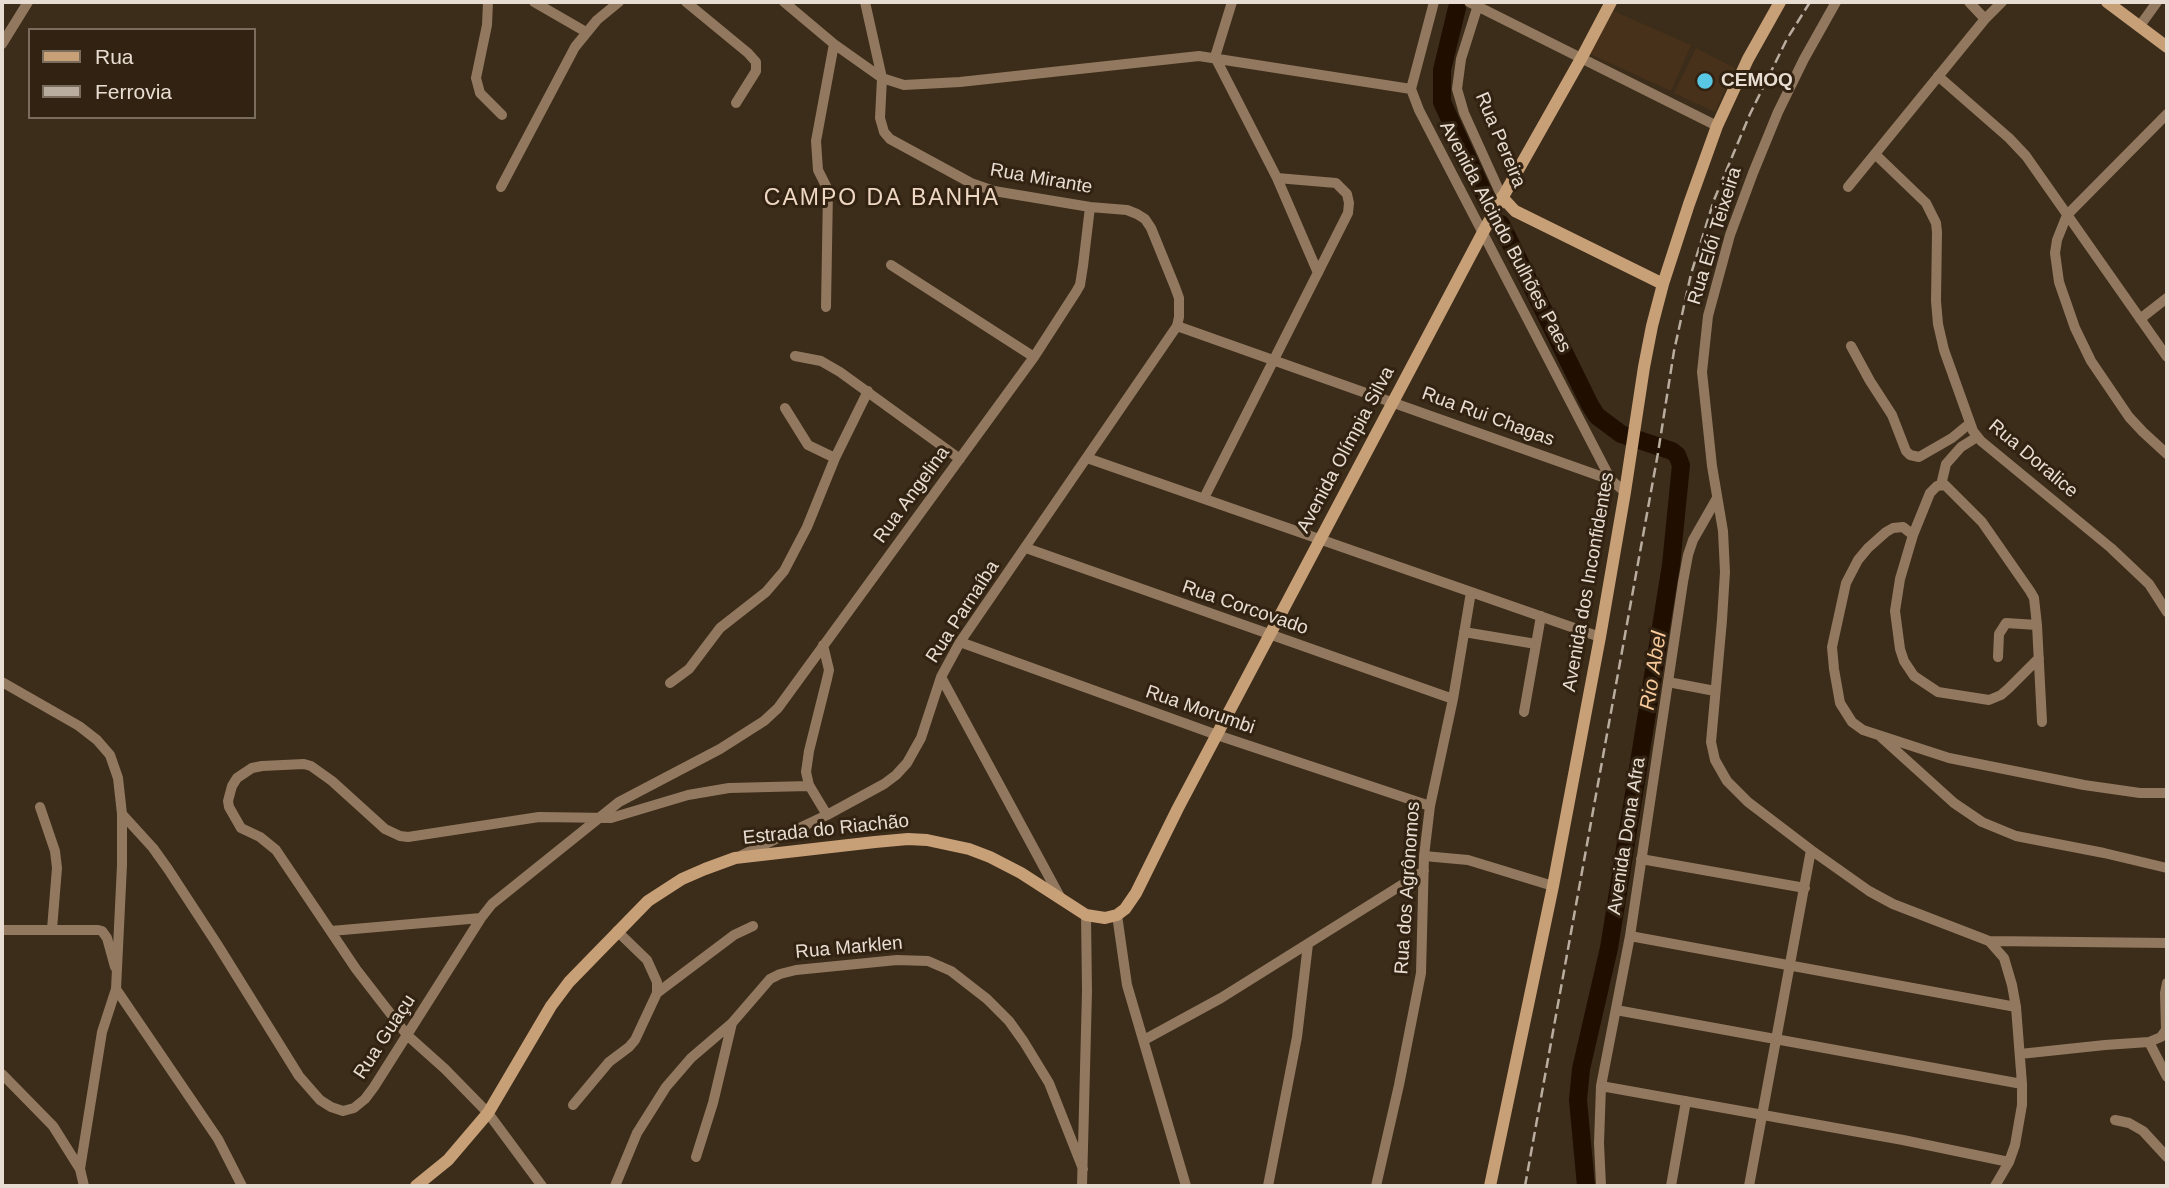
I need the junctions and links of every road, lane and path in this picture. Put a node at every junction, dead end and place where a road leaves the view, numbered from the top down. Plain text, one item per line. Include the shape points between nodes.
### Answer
1 (28, 2) edge
2 (488, 2) edge
3 (534, 2) edge
4 (619, 2) edge
5 (686, 2) edge
6 (784, 2) edge
7 (865, 2) edge
8 (1232, 2) edge
9 (1434, 2) edge
10 (1611, 2) edge
11 (1780, 2) edge
12 (1836, 2) edge
13 (1969, 2) edge
14 (2002, 2) edge
15 (2107, 2) edge
16 (2157, 2) edge
17 (1474, 3) edge
18 (1985, 19) junction
19 (2139, 27) junction
20 (586, 32) junction
21 (2, 44) edge
22 (834, 44) junction
23 (2167, 47) edge
24 (1215, 57) junction
25 (1582, 57) junction
26 (1938, 76) junction
27 (882, 78) junction
28 (1411, 89) junction
29 (736, 103) dead end
30 (2167, 114) edge
31 (502, 115) dead end
32 (1717, 126) junction
33 (1875, 154) junction
34 (1277, 178) junction
35 (501, 187) dead end
36 (1848, 187) dead end
37 (1500, 200) junction
38 (1090, 206) junction
39 (2067, 215) junction
40 (1486, 227) junction
41 (891, 265) dead end
42 (1318, 273) junction
43 (1663, 284) junction
44 (2167, 298) edge
45 (826, 307) dead end
46 (2140, 319) junction
47 (1177, 326) junction
48 (1851, 346) dead end
49 (796, 356) dead end
50 (1034, 357) junction
51 (2167, 357) edge
52 (1273, 360) junction
53 (868, 391) junction
54 (1393, 402) junction
55 (785, 408) dead end
56 (1969, 424) junction
57 (1977, 437) junction
58 (2167, 454) edge
59 (835, 458) junction
60 (1087, 458) junction
61 (960, 459) junction
62 (1611, 480) junction
63 (1941, 485) junction
64 (1625, 492) junction
65 (1204, 498) junction
66 (1718, 498) junction
67 (1913, 535) junction
68 (1320, 540) junction
69 (1026, 548) junction
70 (1471, 592) junction
71 (2167, 612) edge
72 (1541, 617) junction
73 (2037, 625) junction
74 (1464, 632) junction
75 (1269, 635) junction
76 (1600, 638) junction
77 (960, 642) junction
78 (1536, 644) junction
79 (823, 645) junction
80 (1998, 656) dead end
81 (2039, 658) junction
82 (941, 677) junction
83 (2, 682) edge
84 (1668, 682) junction
85 (670, 683) dead end
86 (1715, 691) junction
87 (1453, 699) junction
88 (1524, 712) dead end
89 (2042, 722) dead end
90 (1217, 735) junction
91 (1881, 737) junction
92 (697, 761) joint
93 (809, 786) junction
94 (2167, 793) edge
95 (1430, 806) junction
96 (40, 807) dead end
97 (122, 814) junction
98 (827, 815) junction
99 (596, 819) junction
100 (1811, 850) junction
101 (1424, 856) junction
102 (735, 858) junction
103 (1642, 859) junction
104 (2167, 868) edge
105 (1424, 871) junction
106 (1553, 886) junction
107 (1805, 888) junction
108 (1060, 897) junction
109 (1086, 915) junction
110 (1116, 915) junction
111 (481, 918) junction
112 (753, 926) dead end
113 (52, 929) junction
114 (2, 930) edge
115 (331, 931) junction
116 (617, 931) junction
117 (1630, 936) junction
118 (1989, 941) junction
119 (2167, 943) edge
120 (1308, 944) junction
121 (1791, 964) junction
122 (117, 975) junction
123 (2167, 983) edge
124 (116, 989) junction
125 (657, 993) junction
126 (2015, 1007) junction
127 (1616, 1010) junction
128 (732, 1023) junction
129 (2166, 1031) edge
130 (407, 1035) junction
131 (1144, 1040) junction
132 (1777, 1040) junction
133 (2149, 1042) junction
134 (2020, 1055) junction
135 (2, 1074) edge
136 (2167, 1077) edge
137 (2022, 1084) junction
138 (1601, 1086) junction
139 (1686, 1101) junction
140 (573, 1105) dead end
141 (488, 1113) junction
142 (1762, 1115) junction
143 (2115, 1120) dead end
144 (696, 1157) dead end
145 (2167, 1157) edge
146 (2009, 1162) junction
147 (80, 1169) junction
148 (1083, 1169) junction
149 (84, 1186) edge
150 (242, 1186) edge
151 (416, 1186) edge
152 (542, 1186) edge
153 (615, 1186) edge
154 (1082, 1186) edge
155 (1186, 1186) edge
156 (1268, 1186) edge
157 (1376, 1186) edge
158 (1490, 1186) edge
159 (1601, 1186) edge
160 (1671, 1186) edge
161 (1749, 1186) edge
162 (1995, 1186) edge

1 - 21 street
2 - 31 street via 476,78 480,93
3 - 20 street
4 - 20 street
5 - 29 street via 756,62 756,71
6 - 22 street
7 - 27 street, Rua Mirante
8 - 24 street
9 - 28 street
10 - 25 street, Avenida Olímpia Silva
11 - 32 street, Avenida dos Inconfidentes
12 - 66 street, Rua Elói Teixeira via 1778,112 1743,198 1713,292 1702,372
13 - 18 street
14 - 18 street
15 - 19 street
16 - 19 street
17 - 25 street
17 - 37 street, Rua Pereira via 1457,89
18 - 26 street
19 - 23 street
20 - 35 street
22 - 27 street
22 - 45 street via 816,141 818,170 828,190
24 - 27 street via 934,85 904,85
24 - 28 street
24 - 34 street
25 - 32 street
25 - 37 street, Avenida Olímpia Silva
26 - 33 street
26 - 39 street via 2026,156
27 - 38 street, Rua Mirante via 881,123 897,144 994,191
28 - 40 street, Avenida Alcindo Bulhões Paes via 1426,126
30 - 39 street
32 - 43 street, Avenida dos Inconfidentes
33 - 36 street
33 - 56 street, Rua Doralice via 1926,203 1936,223 1938,324
34 - 42 street
34 - 42 street via 1336,183 1347,194 1349,213
37 - 40 street, Avenida Olímpia Silva
37 - 43 street, Rua Pereira
38 - 47 street, Rua Mirante via 1127,210 1145,219 1179,298
38 - 50 street, Rua Angelina via 1080,285
39 - 46 street
39 - 58 street via 2055,253 2059,282 2075,328 2114,398
40 - 54 street, Avenida Olímpia Silva
40 - 62 street, Avenida Alcindo Bulhões Paes
41 - 50 street
42 - 52 street
43 - 64 street, Avenida dos Inconfidentes via 1644,367
44 - 46 street
46 - 51 street
47 - 52 street, Rua Rui Chagas
47 - 60 street, Rua Parnaíba
48 - 56 street via 1910,455 1919,457
49 - 53 street via 821,361
50 - 61 street, Rua Angelina
52 - 54 street, Rua Rui Chagas
52 - 65 street
53 - 59 street
53 - 61 street
54 - 62 street, Rua Rui Chagas
54 - 68 street, Avenida Olímpia Silva
55 - 59 street via 808,444
56 - 57 street, Rua Doralice
57 - 63 street via 1946,464
57 - 71 street, Rua Doralice via 2111,548 2150,584
59 - 85 street via 784,571 766,592 720,628 689,668
60 - 65 street
60 - 69 street, Rua Parnaíba
61 - 79 street, Rua Angelina
62 - 64 street, Rua Rui Chagas
63 - 67 street via 1930,493
63 - 73 street via 1982,522 2030,591
64 - 76 street, Avenida dos Inconfidentes
65 - 68 street
66 - 84 street, Avenida Dona Afra via 1688,555
66 - 86 street, Rua Elói Teixeira via 1725,572
67 - 81 street via 1895,611 1900,649 1914,676 1938,692 1989,700 2001,695
67 - 91 street via 1903,527 1894,528 1858,560 1846,583 1832,647 1840,703 1852,722
68 - 70 street
68 - 75 street, Avenida Olímpia Silva
69 - 75 street, Rua Corcovado
69 - 77 street, Rua Parnaíba
70 - 72 street
70 - 74 street, Rua dos Agrônomos
72 - 76 street
72 - 78 street
73 - 80 street via 2007,623 1999,634
73 - 81 street
74 - 78 street
74 - 87 street, Rua dos Agrônomos
75 - 87 street, Rua Corcovado
75 - 90 street, Avenida Olímpia Silva
76 - 106 street, Avenida dos Inconfidentes
77 - 82 street, Rua Parnaíba
77 - 90 street, Rua Morumbi
78 - 88 street
79 - 92 street, Rua Angelina via 772,714
79 - 93 street via 828,670 807,763
81 - 89 street
82 - 98 street, Rua Parnaíba via 921,738 907,763 884,784
82 - 108 street
83 - 97 street via 97,740 116,768
84 - 86 street
84 - 103 street, Avenida Dona Afra
86 - 100 street, Rua Elói Teixeira via 1712,752 1727,781
87 - 95 street, Rua dos Agrônomos
90 - 95 street, Rua Morumbi
90 - 110 street, Avenida Olímpia Silva via 1130,902
91 - 94 street via 2026,774 2095,787
91 - 104 street via 1954,803 1989,826 2016,836
92 - 99 street, Rua Guaçu
93 - 98 street
93 - 99 street via 729,788
95 - 101 street, Rua dos Agrônomos
96 - 113 street via 57,868
97 - 122 street
97 - 130 street, Rua Guaçu via 168,869 299,1076 320,1100 343,1111 359,1105
98 - 102 street, Rua Parnaíba
99 - 111 street, Rua Guaçu via 502,895
99 - 115 street via 539,817 404,837 385,829 312,766 252,768 237,778 229,793 229,807 241,828 276,850
100 - 107 street
100 - 118 street, Rua Elói Teixeira via 1893,904
101 - 105 street, Rua dos Agrônomos
101 - 106 street via 1476,862
102 - 108 street, Estrada do Riachão via 927,840 990,857
102 - 116 street, Estrada do Riachão via 664,890
103 - 107 street
103 - 117 street, Avenida Dona Afra
105 - 120 street
105 - 157 street, Rua dos Agrônomos via 1421,973
106 - 158 street, Avenida dos Inconfidentes
107 - 121 street
108 - 109 street, Estrada do Riachão
109 - 110 street
109 - 148 street
110 - 131 street via 1127,985
111 - 115 street
111 - 130 street, Rua Guaçu
112 - 125 street
113 - 114 street
113 - 122 street via 102,931
115 - 130 street
116 - 125 street via 647,960
116 - 141 street, Estrada do Riachão via 551,1006
117 - 121 street
117 - 127 street, Avenida Dona Afra
118 - 119 street
118 - 126 street via 2006,963
120 - 131 street
120 - 156 street via 1297,1037
121 - 126 street
121 - 132 street
122 - 124 street
123 - 129 street
124 - 147 street via 102,1032
124 - 150 street via 218,1139
125 - 140 street via 635,1040 609,1062
126 - 134 street
127 - 132 street
127 - 138 street, Avenida Dona Afra
128 - 144 street
128 - 148 street, Rua Marklen via 770,979 788,971 897,960 939,965 987,999 1024,1042 1049,1083
128 - 153 street, Rua Marklen via 666,1087 636,1133
129 - 133 street
130 - 141 street
131 - 155 street
132 - 137 street
132 - 142 street
133 - 134 street
133 - 136 street
134 - 137 street
135 - 147 street via 52,1126
137 - 146 street via 2021,1117
138 - 139 street
138 - 159 street, Avenida Dona Afra
139 - 142 street
139 - 160 street
141 - 151 street, Estrada do Riachão via 448,1160
141 - 152 street
142 - 146 street
142 - 161 street
143 - 145 street via 2143,1130
146 - 162 street
147 - 149 street
148 - 154 street

